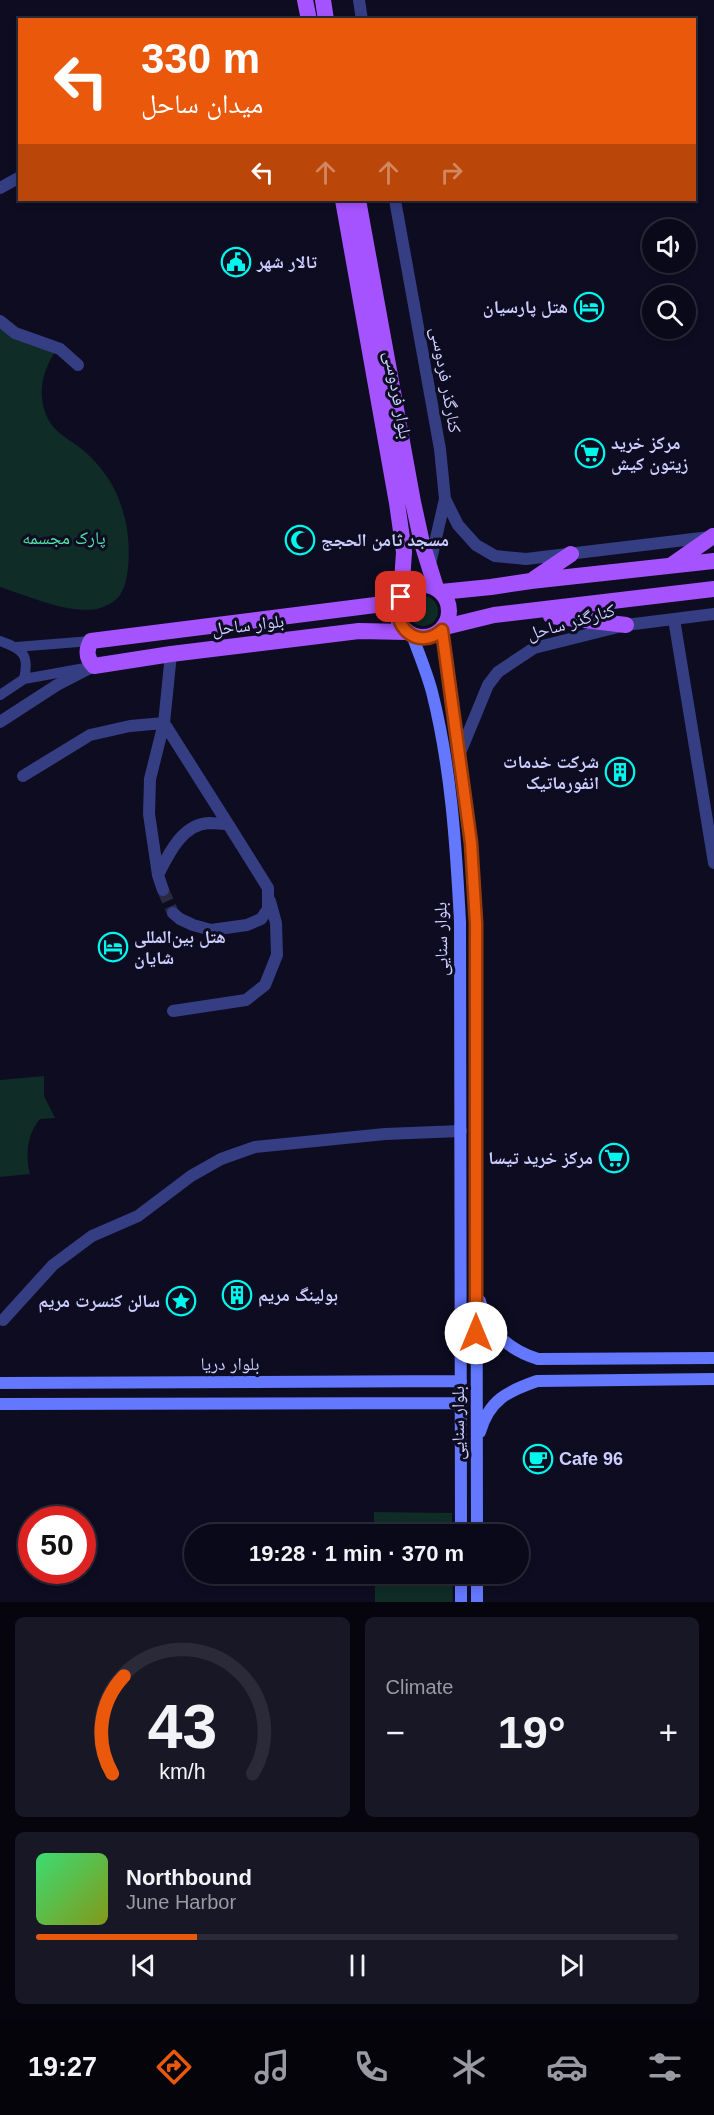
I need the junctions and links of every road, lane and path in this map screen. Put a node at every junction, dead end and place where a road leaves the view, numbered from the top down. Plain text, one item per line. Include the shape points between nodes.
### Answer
1 (305, 0) edge
2 (323, 0) edge
3 (359, 0) edge
4 (309, 18) edge
5 (326, 18) edge
6 (362, 18) edge
7 (18, 178) edge
8 (0, 188) edge
9 (343, 201) edge
10 (358, 201) edge
11 (395, 201) edge
12 (0, 321) edge
13 (78, 365) dead end
14 (445, 499) junction
15 (713, 536) edge
16 (570, 554) junction
17 (714, 561) edge
18 (670, 566) junction
19 (429, 567) junction
20 (531, 581) junction
21 (714, 589) edge
22 (438, 590) junction
23 (400, 600) junction
24 (526, 613) junction
25 (714, 614) edge
26 (674, 619) junction
27 (626, 625) junction
28 (443, 628) junction
29 (410, 634) junction
30 (0, 641) edge
31 (92, 641) junction
32 (16, 647) junction
33 (171, 654) junction
34 (94, 666) junction
35 (24, 680) junction
36 (0, 695) edge
37 (0, 722) edge
38 (164, 723) junction
39 (460, 753) junction
40 (23, 776) dead end
41 (228, 825) junction
42 (714, 862) edge
43 (158, 875) junction
44 (268, 888) junction
45 (164, 890) tunnel mouth
46 (173, 913) tunnel mouth
47 (173, 1011) dead end
48 (461, 1131) junction
49 (476, 1288) junction
50 (3, 1320) dead end
51 (714, 1358) edge
52 (714, 1379) edge
53 (461, 1381) junction
54 (126, 1382) junction
55 (333, 1382) junction
56 (0, 1383) edge
57 (333, 1402) junction
58 (126, 1403) junction
59 (461, 1403) junction
60 (0, 1404) edge
61 (476, 1445) junction
62 (461, 1524) edge
63 (477, 1524) edge
64 (461, 1584) edge
65 (477, 1584) edge
66 (461, 1602) edge
67 (477, 1602) edge

1 - 4 main road
2 - 5 main road
3 - 6 street
7 - 8 street
9 - 23 main road, بلوار فردوسی via 404,552
10 - 19 main road, بلوار فردوسی via 413,502
11 - 14 street, کنارگذر فردوسی via 440,449
12 - 13 street via 15,333 60,349
14 - 16 street via 458,525 476,545 495,556 526,559
14 - 19 street, کنارگذر فردوسی
15 - 16 street
15 - 18 main road
16 - 20 main road
17 - 18 main road
18 - 20 main road
19 - 22 main road, بلوار فردوسی
20 - 22 main road via 491,588
21 - 24 main road
22 - 23 main road via 419,585
22 - 28 main road via 449,604
23 - 29 main road via 398,620
23 - 31 main road, بلوار ساحل
24 - 27 main road
24 - 28 main road via 494,615
25 - 26 street, کنارگذر ساحل
26 - 27 street, کنارگذر ساحل
26 - 42 street
27 - 39 street, کنارگذر ساحل via 534,648 498,672 488,685
28 - 29 main road via 431,637
28 - 39 main road, بلوار سنایی
29 - 33 main road, بلوار ساحل via 360,631
29 - 48 main road, بلوار سنایی via 432,691 456,844
30 - 32 street
31 - 32 street
31 - 34 main road via 87,656
32 - 35 street via 26,661
33 - 34 main road, بلوار ساحل
33 - 38 street
34 - 35 street
34 - 37 street
35 - 36 street
38 - 40 street via 90,735
38 - 41 street
38 - 43 street via 150,779 148,814
39 - 49 main road, بلوار سنایی via 476,923
41 - 43 street via 195,826 182,836
41 - 44 street
43 - 45 street
44 - 46 street via 268,909 261,919 247,925 211,930
44 - 47 street via 276,923 277,955 264,985 246,1000
48 - 50 street via 255,1147 222,1159 191,1176 138,1216 92,1236 53,1265
48 - 53 main road, بلوار سنایی
49 - 51 main road via 483,1312 499,1337 521,1354 538,1359
49 - 61 main road, بلوار سنایی
52 - 61 main road via 537,1381 514,1389 490,1408
53 - 55 main road, بلوار دریا
53 - 59 main road, بلوار سنایی
54 - 55 main road, بلوار دریا
54 - 56 main road, بلوار دریا
54 - 58 main road
55 - 57 main road
57 - 58 main road
57 - 59 main road
58 - 60 main road
59 - 62 main road, بلوار سنایی
61 - 63 main road, بلوار سنایی
64 - 66 main road
65 - 67 main road

